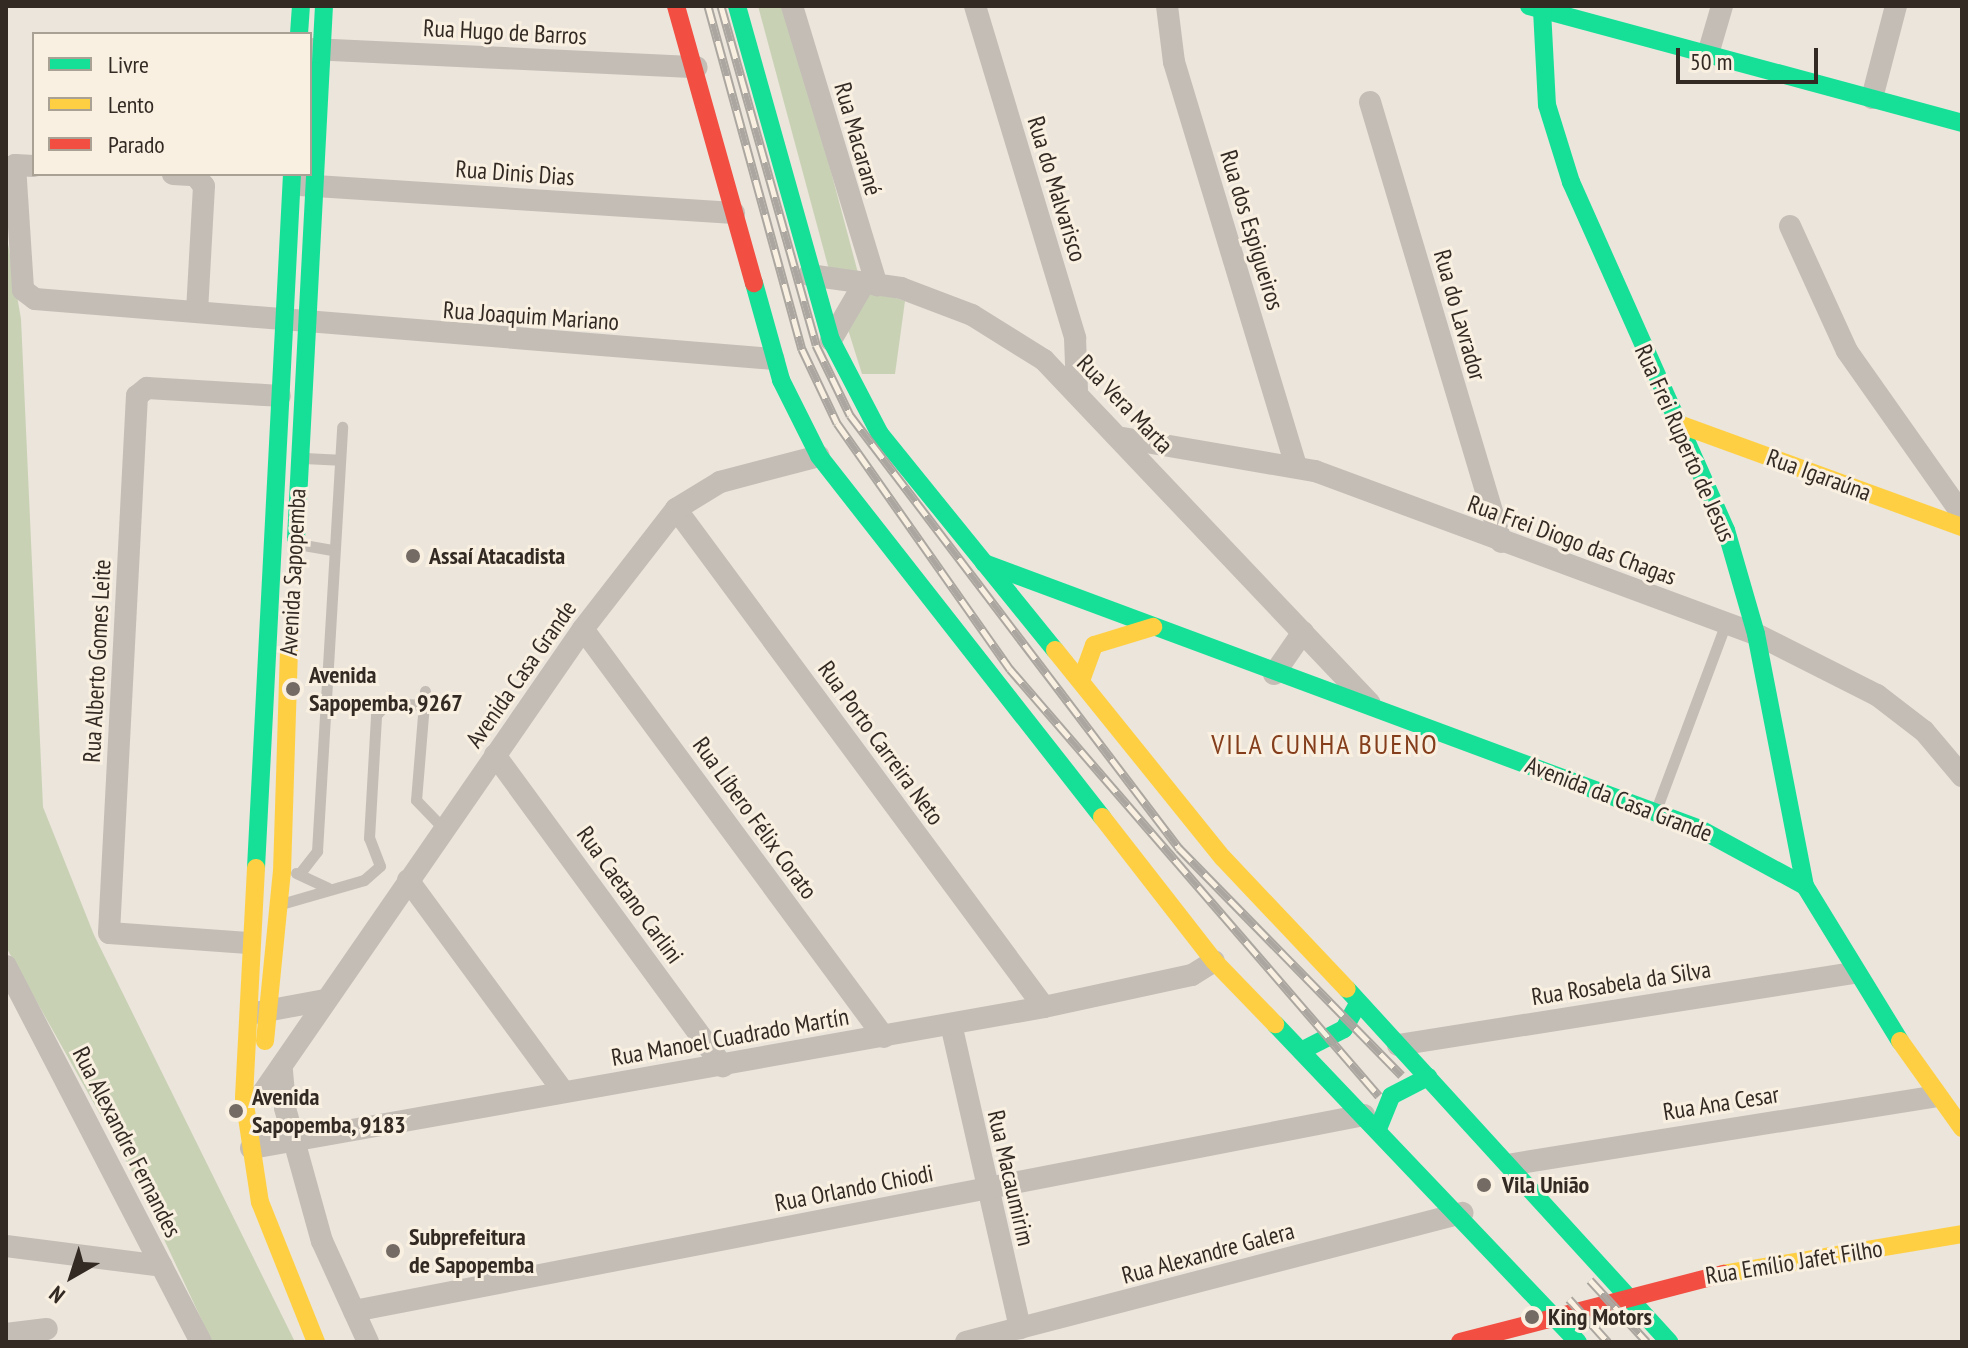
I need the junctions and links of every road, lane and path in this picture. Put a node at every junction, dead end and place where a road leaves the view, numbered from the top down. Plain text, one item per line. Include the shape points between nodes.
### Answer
1 (301, 6) edge
2 (324, 6) edge
3 (676, 6) edge
4 (737, 6) edge
5 (792, 6) edge
6 (975, 6) edge
7 (1167, 6) edge
8 (1722, 6) edge
9 (1896, 6) edge
10 (1538, 7) edge
11 (299, 32) edge
12 (316, 49) edge
13 (1708, 54) junction
14 (697, 67) junction
15 (312, 80) edge
16 (1872, 98) junction
17 (1370, 102) dead end
18 (1962, 123) edge
19 (32, 166) edge
20 (196, 176) edge
21 (299, 182) edge
22 (734, 213) junction
23 (1790, 226) dead end
24 (809, 275) junction
25 (870, 285) junction
26 (197, 312) junction
27 (283, 320) junction
28 (306, 324) junction
29 (831, 340) junction
30 (774, 359) junction
31 (1077, 389) junction
32 (280, 396) junction
33 (1676, 423) junction
34 (342, 427) dead end
35 (1123, 438) junction
36 (819, 456) junction
37 (300, 458) junction
38 (339, 460) junction
39 (1296, 466) junction
40 (676, 509) junction
41 (1962, 514) edge
42 (1962, 527) edge
43 (1501, 542) junction
44 (295, 543) junction
45 (333, 550) junction
46 (984, 563) junction
47 (294, 571) dead end
48 (291, 615) dead end
49 (1726, 623) junction
50 (1153, 627) junction
51 (583, 629) junction
52 (1303, 632) junction
53 (1756, 634) junction
54 (1274, 674) junction
55 (1082, 678) junction
56 (425, 691) dead end
57 (424, 705) junction
58 (1373, 708) junction
59 (260, 746) junction
60 (495, 755) junction
61 (1962, 776) edge
62 (1655, 812) junction
63 (444, 829) junction
64 (291, 872) junction
65 (408, 880) junction
66 (1805, 886) junction
67 (328, 888) junction
68 (280, 904) junction
69 (248, 943) junction
70 (1214, 961) junction
71 (6, 966) edge
72 (1852, 973) junction
73 (325, 1000) junction
74 (1358, 1004) junction
75 (1044, 1007) junction
76 (268, 1009) junction
77 (246, 1016) junction
78 (951, 1024) junction
79 (884, 1037) junction
80 (1398, 1045) junction
81 (1301, 1051) junction
82 (723, 1066) junction
83 (282, 1071) junction
84 (1428, 1077) junction
85 (563, 1091) junction
86 (262, 1094) junction
87 (1936, 1096) junction
88 (1371, 1122) junction
89 (1962, 1128) edge
90 (292, 1137) junction
91 (250, 1142) junction
92 (1513, 1164) junction
93 (986, 1189) junction
94 (1462, 1213) junction
95 (1962, 1234) edge
96 (6, 1246) edge
97 (162, 1266) junction
98 (1627, 1293) junction
99 (354, 1311) junction
100 (1557, 1316) junction
101 (47, 1329) dead end
102 (6, 1334) edge
103 (1022, 1335) edge
104 (201, 1342) edge
105 (316, 1342) edge
106 (368, 1342) edge
107 (966, 1342) edge
108 (1460, 1342) edge
109 (1578, 1342) edge
110 (1669, 1342) edge

1 - 11 main road
2 - 12 main road, Avenida Sapopemba
3 - 14 main road
4 - 24 main road
5 - 25 street, Rua Macarané
6 - 31 street, Rua do Malvarisco via 1075,338
7 - 39 street, Rua dos Espigueiros via 1174,62
8 - 13 street
9 - 16 street
10 - 13 main road
10 - 33 main road, Rua Frei Ruperto de Jesus via 1547,105 1571,182
12 - 14 street, Rua Hugo de Barros
12 - 15 main road, Avenida Sapopemba
13 - 16 main road
14 - 22 main road
16 - 18 main road
17 - 43 street, Rua do Lavrador
19 - 26 street, Rua Joaquim Mariano via 15,165 27,297
20 - 26 street via 204,186
21 - 22 street, Rua Dinis Dias
21 - 27 main road, Avenida Sapopemba
21 - 28 main road, Avenida Sapopemba
22 - 30 main road
23 - 41 street via 1847,351
24 - 25 street, Rua Vera Marta
24 - 29 main road
25 - 29 street
25 - 31 street, Rua Vera Marta via 972,315
26 - 27 street, Rua Joaquim Mariano
27 - 28 street, Rua Joaquim Mariano
27 - 32 main road, Avenida Sapopemba
28 - 30 street, Rua Joaquim Mariano
28 - 37 main road, Avenida Sapopemba
29 - 46 main road via 880,434
30 - 36 main road
31 - 35 street, Rua Vera Marta
32 - 59 main road, Avenida Sapopemba
32 - 69 street, Rua Alberto Gomes Leite via 147,388 136,412 109,933
33 - 42 main road, Rua Igaraúna
33 - 53 main road, Rua Frei Ruperto de Jesus via 1726,530
34 - 38 lane
35 - 39 street, Rua Frei Diogo das Chagas
35 - 52 street, Rua Vera Marta
36 - 40 street, Avenida Casa Grande via 720,482
36 - 70 main road
37 - 38 lane
37 - 44 main road, Avenida Sapopemba
38 - 45 lane
39 - 43 street, Rua Frei Diogo das Chagas
40 - 51 street, Avenida Casa Grande
40 - 75 street, Rua Porto Carreira Neto
43 - 49 street, Rua Frei Diogo das Chagas
44 - 45 lane
44 - 47 main road, Avenida Sapopemba
45 - 64 lane via 317,851
46 - 50 main road, Avenida da Casa Grande
46 - 55 main road
48 - 64 main road, Avenida Sapopemba
49 - 53 street, Rua Frei Diogo das Chagas
49 - 62 lane
50 - 54 main road, Avenida da Casa Grande
50 - 55 main road via 1094,645
51 - 60 street, Avenida Casa Grande
51 - 79 street, Rua Líbero Félix Corato
52 - 54 street
52 - 58 street, Rua Vera Marta
53 - 61 street, Rua Frei Diogo das Chagas via 1877,695 1924,731
53 - 66 main road, Rua Frei Ruperto de Jesus
54 - 58 main road, Avenida da Casa Grande
55 - 74 main road via 1223,858
56 - 57 lane
57 - 63 lane via 416,800
57 - 67 lane via 380,707 369,838 380,866 364,880
58 - 62 main road, Avenida da Casa Grande
59 - 64 main road via 269,858
59 - 69 main road, Avenida Sapopemba
60 - 63 street, Avenida Casa Grande
60 - 82 street, Rua Caetano Carlini
62 - 66 main road, Avenida da Casa Grande via 1753,852
63 - 65 street, Avenida Casa Grande
64 - 67 lane
64 - 68 main road, Avenida Sapopemba
65 - 73 street, Avenida Casa Grande
65 - 85 street
66 - 72 main road, Avenida da Casa Grande
67 - 68 lane
68 - 76 main road, Avenida Sapopemba
69 - 77 main road, Avenida Sapopemba
70 - 75 street, Rua Manoel Cuadrado Martín via 1192,975
70 - 81 main road
71 - 97 street, Rua Alexandre Fernandes
72 - 80 street, Rua Rosabela da Silva
72 - 87 main road, Avenida da Casa Grande
73 - 76 street
73 - 83 street, Avenida Casa Grande
74 - 80 main road
74 - 81 main road via 1344,1029
75 - 78 street, Rua Manoel Cuadrado Martín
76 - 77 street
76 - 86 main road, Avenida Sapopemba
77 - 91 main road, Avenida Sapopemba
78 - 79 street, Rua Manoel Cuadrado Martín
78 - 93 street, Rua Macaumirim
79 - 82 street, Rua Manoel Cuadrado Martín
80 - 84 main road
81 - 88 main road
82 - 85 street, Rua Manoel Cuadrado Martín
83 - 86 street, Avenida Casa Grande
83 - 90 street
84 - 88 main road via 1391,1096
84 - 92 main road
85 - 90 street, Rua Manoel Cuadrado Martín
86 - 91 main road, Avenida Sapopemba
87 - 89 main road, Avenida da Casa Grande
87 - 92 street, Rua Ana Cesar
88 - 93 street, Rua Orlando Chiodi
88 - 94 main road
90 - 91 street, Rua Manoel Cuadrado Martín
90 - 99 street via 322,1241
91 - 105 main road, Avenida Sapopemba via 274,1246
92 - 98 main road
93 - 99 street, Rua Orlando Chiodi
93 - 103 street, Rua Macaumirim
94 - 100 main road
94 - 103 street, Rua Alexandre Galera
95 - 98 main road, Rua Emílio Jafet Filho
96 - 97 street
97 - 104 street, Rua Alexandre Fernandes
98 - 100 main road, Rua Emílio Jafet Filho
98 - 110 main road
99 - 106 street
100 - 108 main road, Rua Emílio Jafet Filho
100 - 109 main road
101 - 102 street
103 - 107 street, Rua Alexandre Galera

